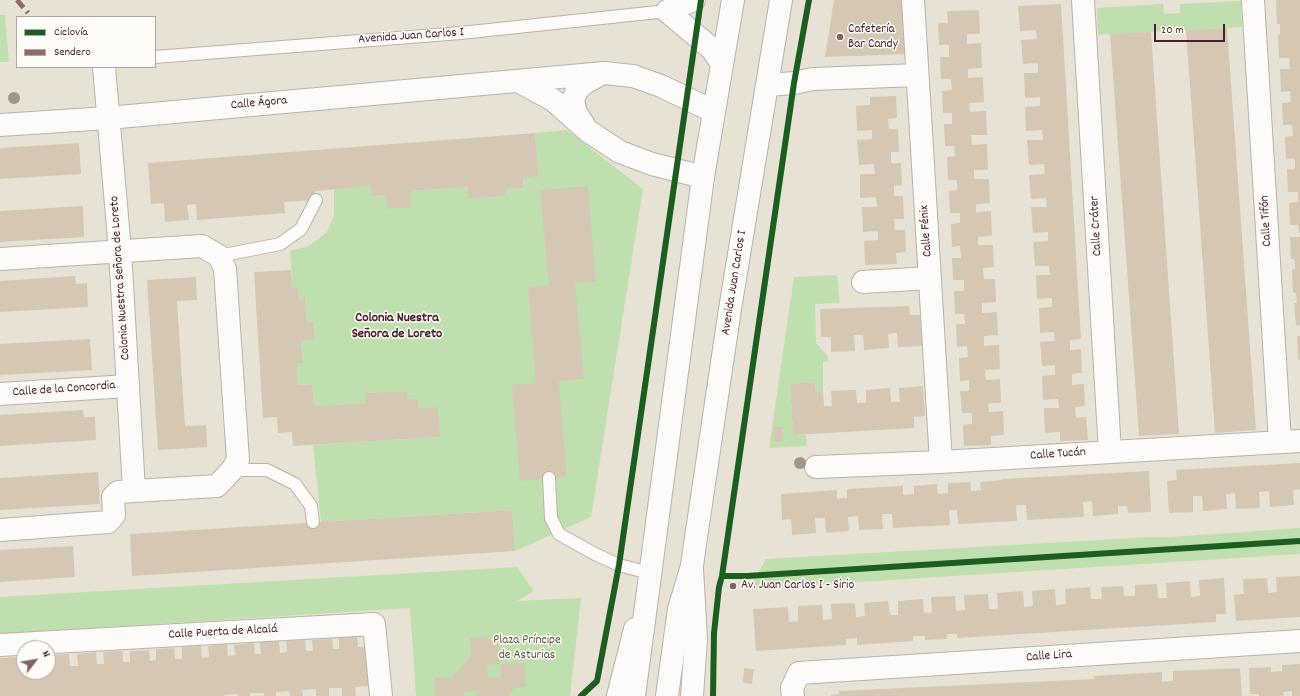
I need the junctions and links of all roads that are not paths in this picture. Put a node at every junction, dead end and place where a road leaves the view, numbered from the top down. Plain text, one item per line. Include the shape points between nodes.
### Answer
1 (694, 0) edge
2 (733, 0) edge
3 (781, 0) edge
4 (913, 0) edge
5 (1083, 0) edge
6 (1253, 0) edge
7 (667, 11) junction
8 (156, 57) edge
9 (722, 64) junction
10 (104, 68) edge
11 (604, 73) junction
12 (917, 75) junction
13 (518, 81) junction
14 (768, 85) junction
15 (713, 111) junction
16 (108, 118) junction
17 (0, 125) edge
18 (588, 131) junction
19 (703, 177) junction
20 (316, 200) dead end
21 (120, 251) junction
22 (219, 256) junction
23 (0, 259) edge
24 (930, 278) junction
25 (863, 282) dead end
26 (128, 386) junction
27 (0, 394) edge
28 (1290, 441) edge
29 (1110, 452) junction
30 (941, 462) junction
31 (816, 467) dead end
32 (232, 470) junction
33 (550, 478) dead end
34 (134, 490) junction
35 (313, 522) dead end
36 (0, 530) edge
37 (692, 566) junction
38 (650, 573) junction
39 (1300, 640) edge
40 (0, 645) edge
41 (381, 696) edge
42 (618, 696) edge
43 (634, 696) edge
44 (667, 696) edge
45 (692, 696) edge
46 (793, 696) edge

1 - 7 street, Avenida Juan Carlos I
2 - 9 street
3 - 14 street, Avenida Juan Carlos I
4 - 12 street, Calle Fénix
5 - 29 street, Calle Cráter
6 - 28 street, Calle Tifón
7 - 8 lane, Avenida Juan Carlos I via 461,33
7 - 9 street via 712,49
9 - 15 street
10 - 16 street, Colonia Nuestra Señora de Loreto
11 - 13 street, Calle Ágora
11 - 15 street, Calle Ágora via 633,76 661,86
11 - 18 street via 585,83 577,90 573,100 576,113
12 - 14 street via 813,79
12 - 24 street, Calle Fénix
13 - 16 street, Calle Ágora
13 - 18 street via 553,100
14 - 37 street, Avenida Juan Carlos I via 730,309
15 - 19 street
16 - 17 street, Calle Ágora
16 - 21 street, Colonia Nuestra Señora de Loreto
18 - 19 street via 620,152 652,164
19 - 38 street
20 - 22 lane via 301,229 280,244
21 - 22 street via 202,246
21 - 23 street
21 - 26 street, Colonia Nuestra Señora de Loreto
22 - 32 street via 225,269 238,460
24 - 25 street
24 - 30 street, Calle Fénix
26 - 27 street, Calle de la Concordia
26 - 34 street, Colonia Nuestra Señora de Loreto
28 - 29 street, Calle Tucán
29 - 30 street, Calle Tucán
30 - 31 street, Calle Tucán
32 - 34 street via 217,486
32 - 35 lane via 267,470 295,484 311,506
33 - 38 lane via 551,518 559,534 619,565
34 - 36 street via 118,492 113,497 114,515 108,522
37 - 44 street, Avenida Juan Carlos I via 679,609
37 - 45 street, Avenida Juan Carlos I via 696,639
38 - 42 street
38 - 43 street
39 - 46 street, Calle Lira via 799,672 792,688
40 - 41 street, Calle Puerta de Alcalá via 374,624

